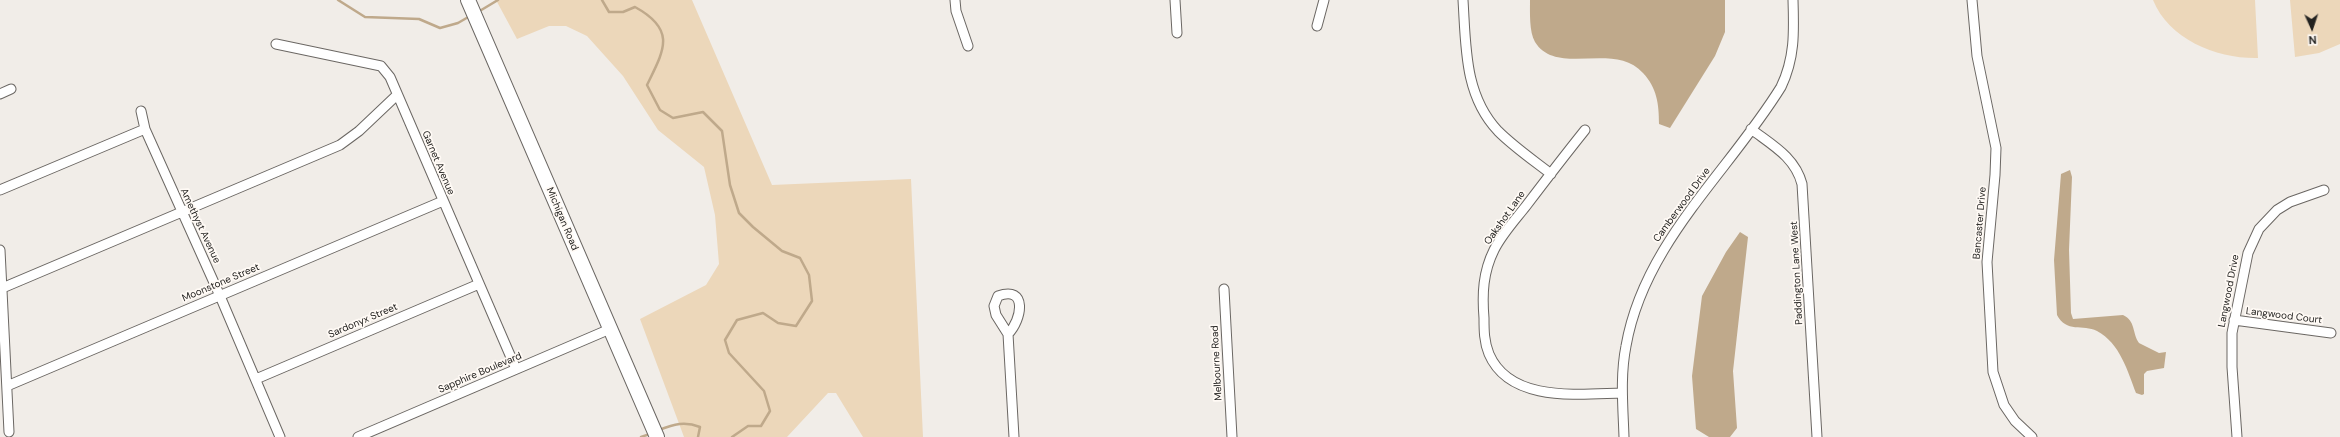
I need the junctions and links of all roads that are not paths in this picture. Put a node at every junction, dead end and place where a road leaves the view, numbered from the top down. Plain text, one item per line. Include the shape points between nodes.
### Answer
1 (468, 0) edge
2 (954, 0) edge
3 (1175, 0) edge
4 (1324, 0) edge
5 (1463, 0) edge
6 (1793, 0) edge
7 (1972, 0) edge
8 (1317, 26) dead end
9 (1177, 33) dead end
10 (276, 44) dead end
11 (968, 46) dead end
12 (11, 89) dead end
13 (0, 94) edge
14 (397, 96) junction
15 (141, 111) dead end
16 (145, 129) junction
17 (1751, 129) junction
18 (1585, 130) dead end
19 (1551, 174) junction
20 (0, 190) edge
21 (2324, 190) dead end
22 (443, 201) junction
23 (182, 212) junction
24 (0, 250) edge
25 (479, 284) junction
26 (2, 288) edge
27 (1224, 289) dead end
28 (220, 296) junction
29 (2234, 320) junction
30 (610, 329) junction
31 (2331, 333) dead end
32 (1008, 334) dead end
33 (516, 369) junction
34 (256, 379) junction
35 (7, 386) junction
36 (1622, 393) junction
37 (9, 432) dead end
38 (280, 437) edge
39 (358, 437) edge
40 (657, 437) edge
41 (1014, 437) edge
42 (1232, 437) edge
43 (1624, 437) edge
44 (1817, 437) edge
45 (2032, 437) edge
46 (2237, 437) edge

1 - 30 main road, Michigan Road
2 - 11 street
3 - 9 street
4 - 8 street
5 - 19 street via 1468,68 1480,103 1499,131
6 - 17 street, Camberwood Drive via 1794,47 1790,65 1778,93
7 - 45 street, Bancaster Drive via 1977,56 1996,148 1987,254 1993,372 2004,405 2015,421
10 - 14 street, Garnet Avenue via 382,66 390,77
12 - 13 street
14 - 22 street, Garnet Avenue
14 - 23 street via 340,145
15 - 16 street, Amethyst Avenue
16 - 20 street
16 - 23 street, Amethyst Avenue
17 - 36 street, Camberwood Drive via 1674,233 1645,281 1628,334
17 - 44 street, Paddington Lane West via 1787,156 1797,169 1802,184
18 - 19 street, Oakshot Lane
19 - 36 street, Oakshot Lane via 1504,234 1490,260 1483,294 1486,347 1502,373 1533,389 1564,394
21 - 29 street, Langwood Drive via 2287,204 2259,229 2248,253
22 - 25 street, Garnet Avenue
22 - 28 street, Moonstone Street
23 - 26 street
23 - 28 street, Amethyst Avenue
24 - 26 street
25 - 33 street, Garnet Avenue
25 - 34 street, Sardonyx Street
26 - 35 street
27 - 42 street, Melbourne Road
28 - 34 street, Amethyst Avenue
28 - 35 street, Moonstone Street
29 - 31 street, Langwood Court
29 - 46 street, Langwood Drive via 2232,367
30 - 33 street, Sapphire Boulevard
30 - 40 main road, Michigan Road
32 - 41 street
33 - 39 street, Sapphire Boulevard
34 - 38 street, Amethyst Avenue
35 - 37 street
36 - 43 street, Camberwood Drive

